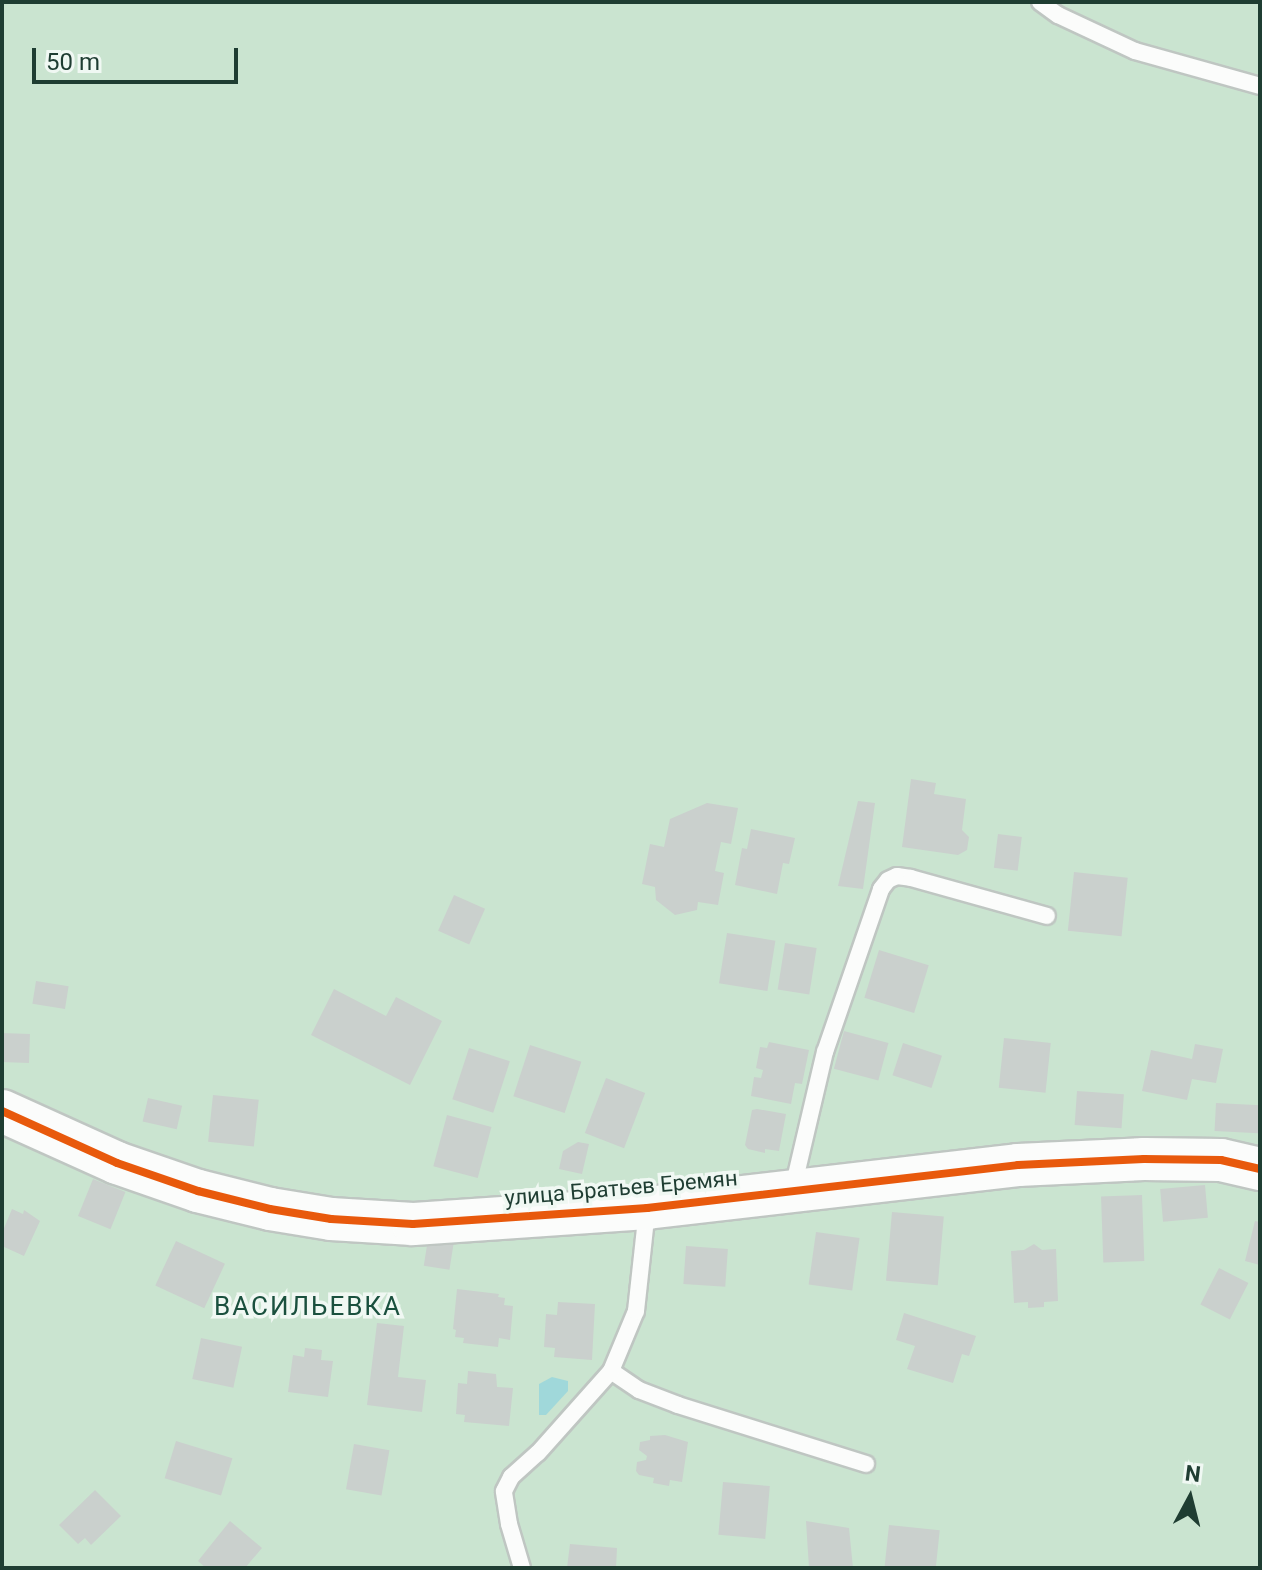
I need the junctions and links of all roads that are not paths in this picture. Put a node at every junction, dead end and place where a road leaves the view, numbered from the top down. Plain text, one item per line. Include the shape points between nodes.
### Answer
1 (1040, 2) edge
2 (1260, 86) edge
3 (1047, 916) dead end
4 (2, 1111) edge
5 (1260, 1169) edge
6 (793, 1190) junction
7 (647, 1208) junction
8 (611, 1371) junction
9 (866, 1464) dead end
10 (522, 1568) edge

1 - 2 lane via 1135,51
3 - 6 lane via 911,878 888,880 825,1052
4 - 7 street, улица Братьев Еремян via 117,1163 198,1191 331,1219 413,1224
5 - 6 street, улица Братьев Еремян via 1221,1160 1144,1159 1018,1165
6 - 7 street, улица Братьев Еремян
7 - 8 lane via 636,1311
8 - 9 lane via 639,1390 678,1405
8 - 10 lane via 511,1477 504,1491

